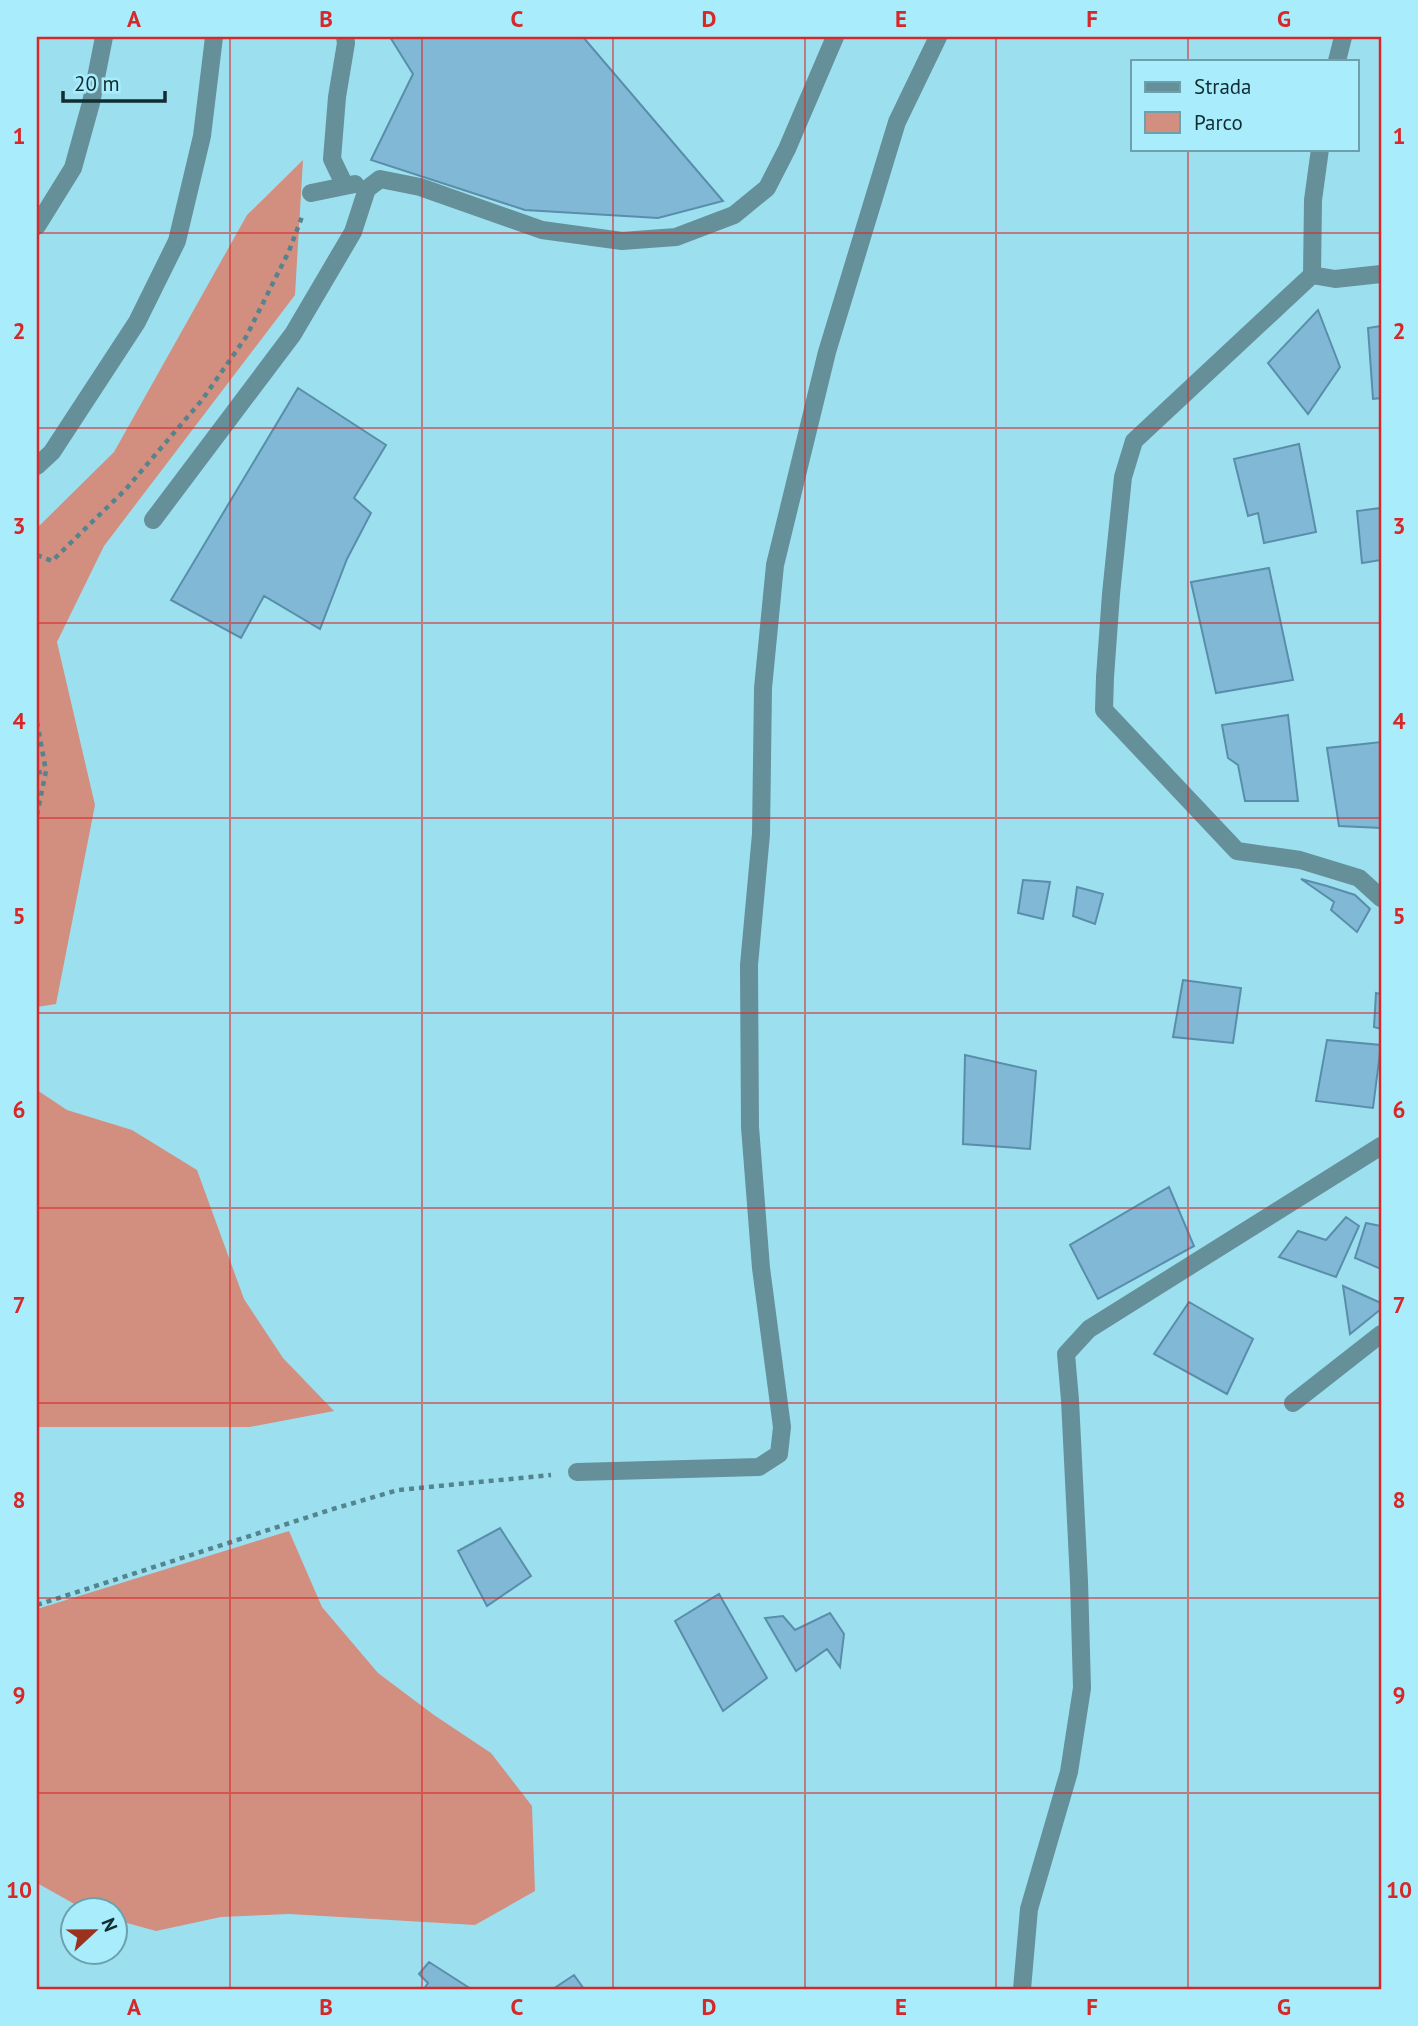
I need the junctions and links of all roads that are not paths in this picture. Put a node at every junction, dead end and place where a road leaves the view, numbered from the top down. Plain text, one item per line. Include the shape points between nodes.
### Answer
1 (104, 37) edge
2 (214, 37) edge
3 (345, 37) edge
4 (835, 37) edge
5 (938, 37) edge
6 (1343, 37) edge
7 (1337, 60) edge
8 (1320, 150) edge
9 (380, 179) junction
10 (345, 186) junction
11 (311, 193) road end
12 (37, 226) edge
13 (1381, 274) edge
14 (1312, 275) junction
15 (37, 466) edge
16 (153, 520) dead end
17 (1381, 898) edge
18 (1381, 1146) edge
19 (1381, 1334) edge
20 (1293, 1403) dead end
21 (577, 1472) road end
22 (1022, 1989) edge

1 - 12 street via 73,168
2 - 15 street via 202,136 177,241 137,322 52,452
3 - 10 street via 332,159
4 - 9 street via 767,188 734,215 676,237 622,241 542,230 420,187
5 - 21 street via 897,122 827,352 775,565 763,688 761,834 749,965 750,1127 761,1268 782,1426 779,1454 759,1467
6 - 7 street
8 - 14 street via 1313,200
9 - 10 street
9 - 16 street via 367,189 353,232 293,334
10 - 11 street
13 - 14 street via 1335,279
14 - 17 street via 1134,440 1123,477 1104,710 1237,851 1300,860 1359,878
18 - 22 street via 1089,1329 1066,1354 1082,1688 1069,1772 1029,1909
19 - 20 street

